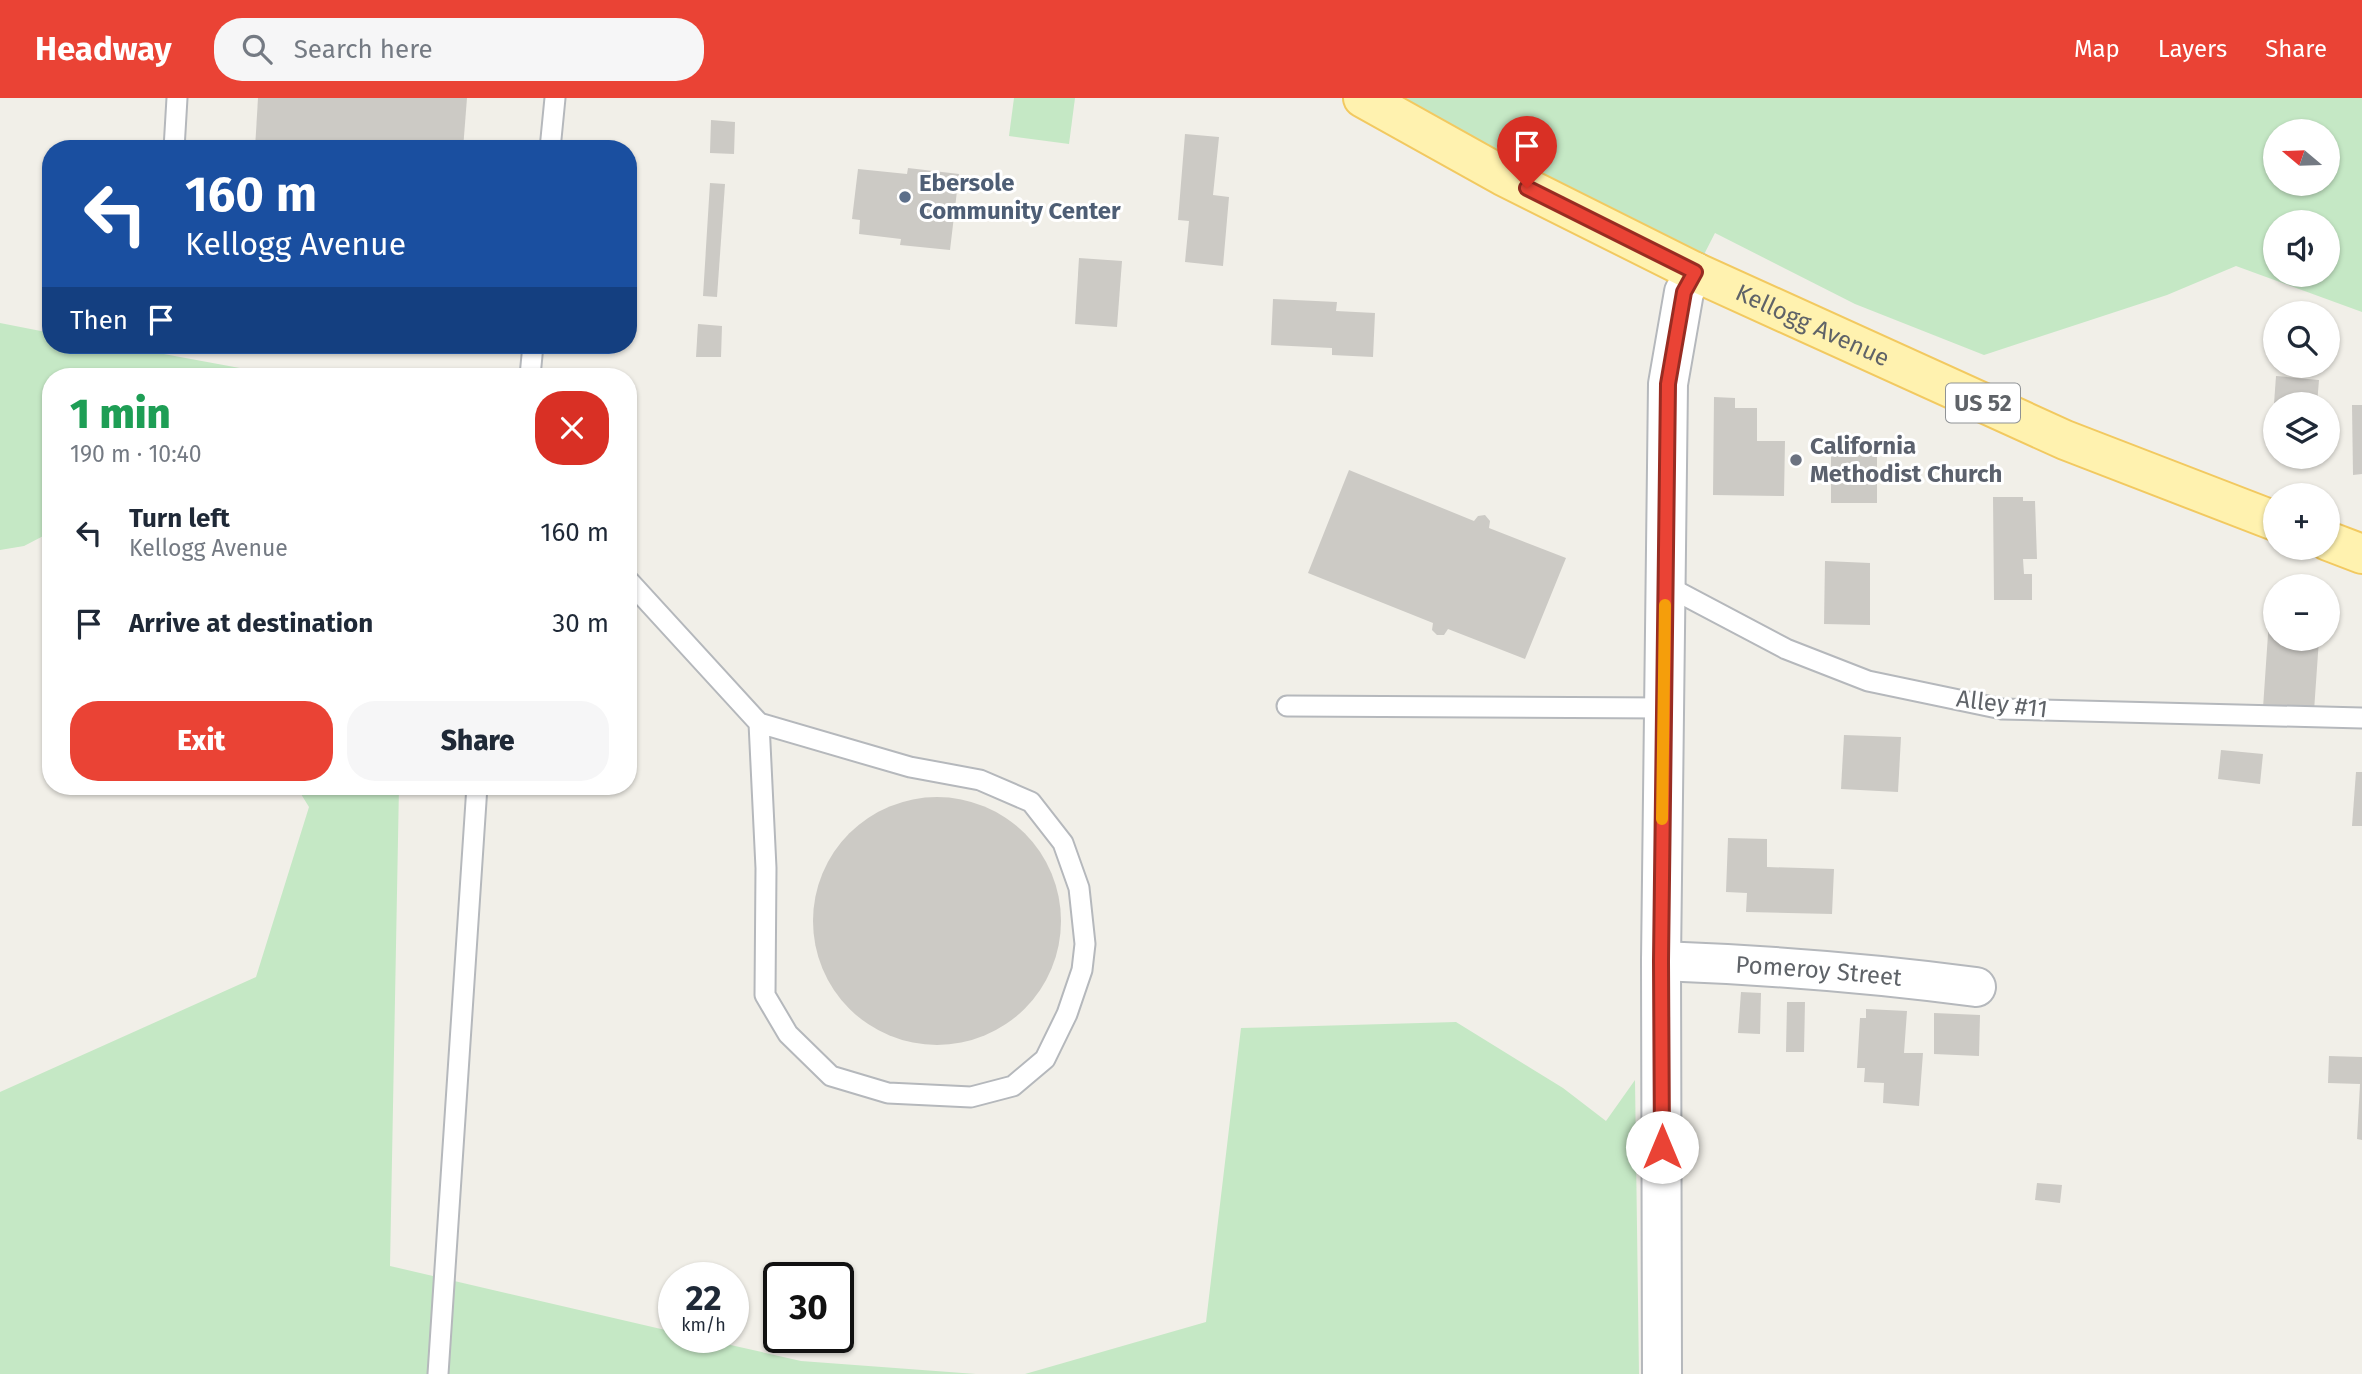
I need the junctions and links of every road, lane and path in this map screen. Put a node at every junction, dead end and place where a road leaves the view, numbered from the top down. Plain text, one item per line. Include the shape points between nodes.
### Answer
1 (177, 98) edge
2 (555, 98) edge
3 (1363, 98) edge
4 (175, 140) edge
5 (551, 140) edge
6 (1695, 272) junction
7 (2263, 516) edge
8 (2340, 546) edge
9 (2362, 554) edge
10 (1665, 585) junction
11 (637, 590) edge
12 (1287, 706) dead end
13 (1664, 708) junction
14 (2362, 718) edge
15 (759, 723) junction
16 (476, 795) edge
17 (1661, 961) junction
18 (1976, 987) dead end
19 (438, 1374) edge
20 (1662, 1374) edge

1 - 4 lane
2 - 5 lane
3 - 6 main road, Kellogg Avenue / US 52 via 1503,176
6 - 7 main road, Kellogg Avenue / US 52 via 2065,440
6 - 10 street via 1684,292 1668,384
8 - 9 main road
10 - 13 street
10 - 14 lane, Alley #11 via 1786,649 1868,681 2002,709
11 - 15 lane
12 - 13 lane
13 - 17 street
15 - 15 lane via 766,868 765,995 788,1034 831,1076 888,1093 971,1097 1013,1086 1045,1059 1082,970 1085,944 1079,888 1063,843 1031,802 980,780 910,767
16 - 19 lane
17 - 18 street, Pomeroy Street via 1775,965
17 - 20 street

